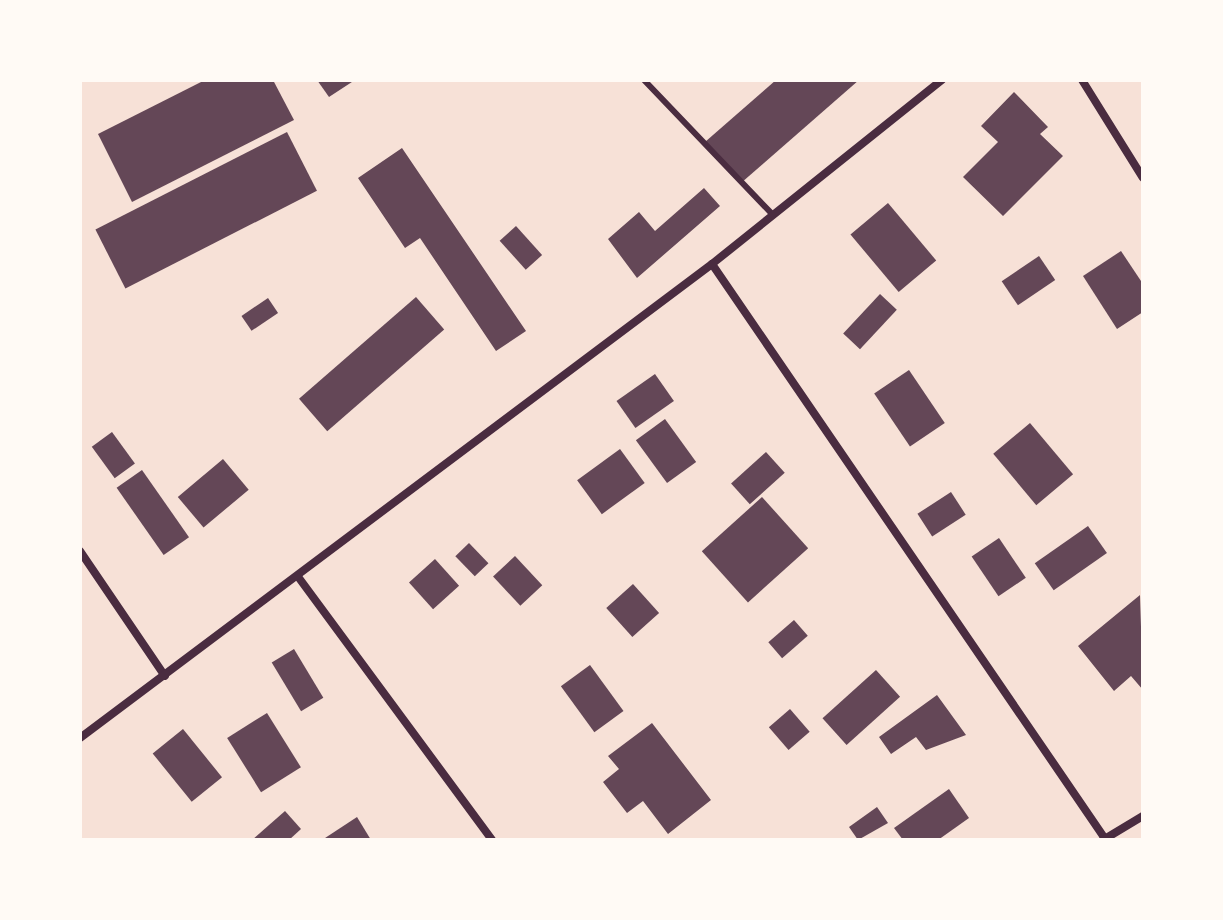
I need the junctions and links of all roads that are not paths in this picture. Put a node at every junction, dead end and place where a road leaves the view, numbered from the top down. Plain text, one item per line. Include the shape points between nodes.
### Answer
1 (644, 80) edge
2 (942, 80) edge
3 (1082, 80) edge
4 (1143, 178) edge
5 (773, 215) junction
6 (712, 264) junction
7 (80, 551) edge
8 (299, 578) junction
9 (165, 676) junction
10 (80, 738) edge
11 (1143, 816) edge
12 (1104, 839) edge
13 (492, 840) edge

1 - 5 lane
2 - 5 street
3 - 4 street
5 - 6 street
6 - 8 street
6 - 12 street
7 - 9 street
8 - 9 street
8 - 13 street
9 - 10 street
11 - 12 street

